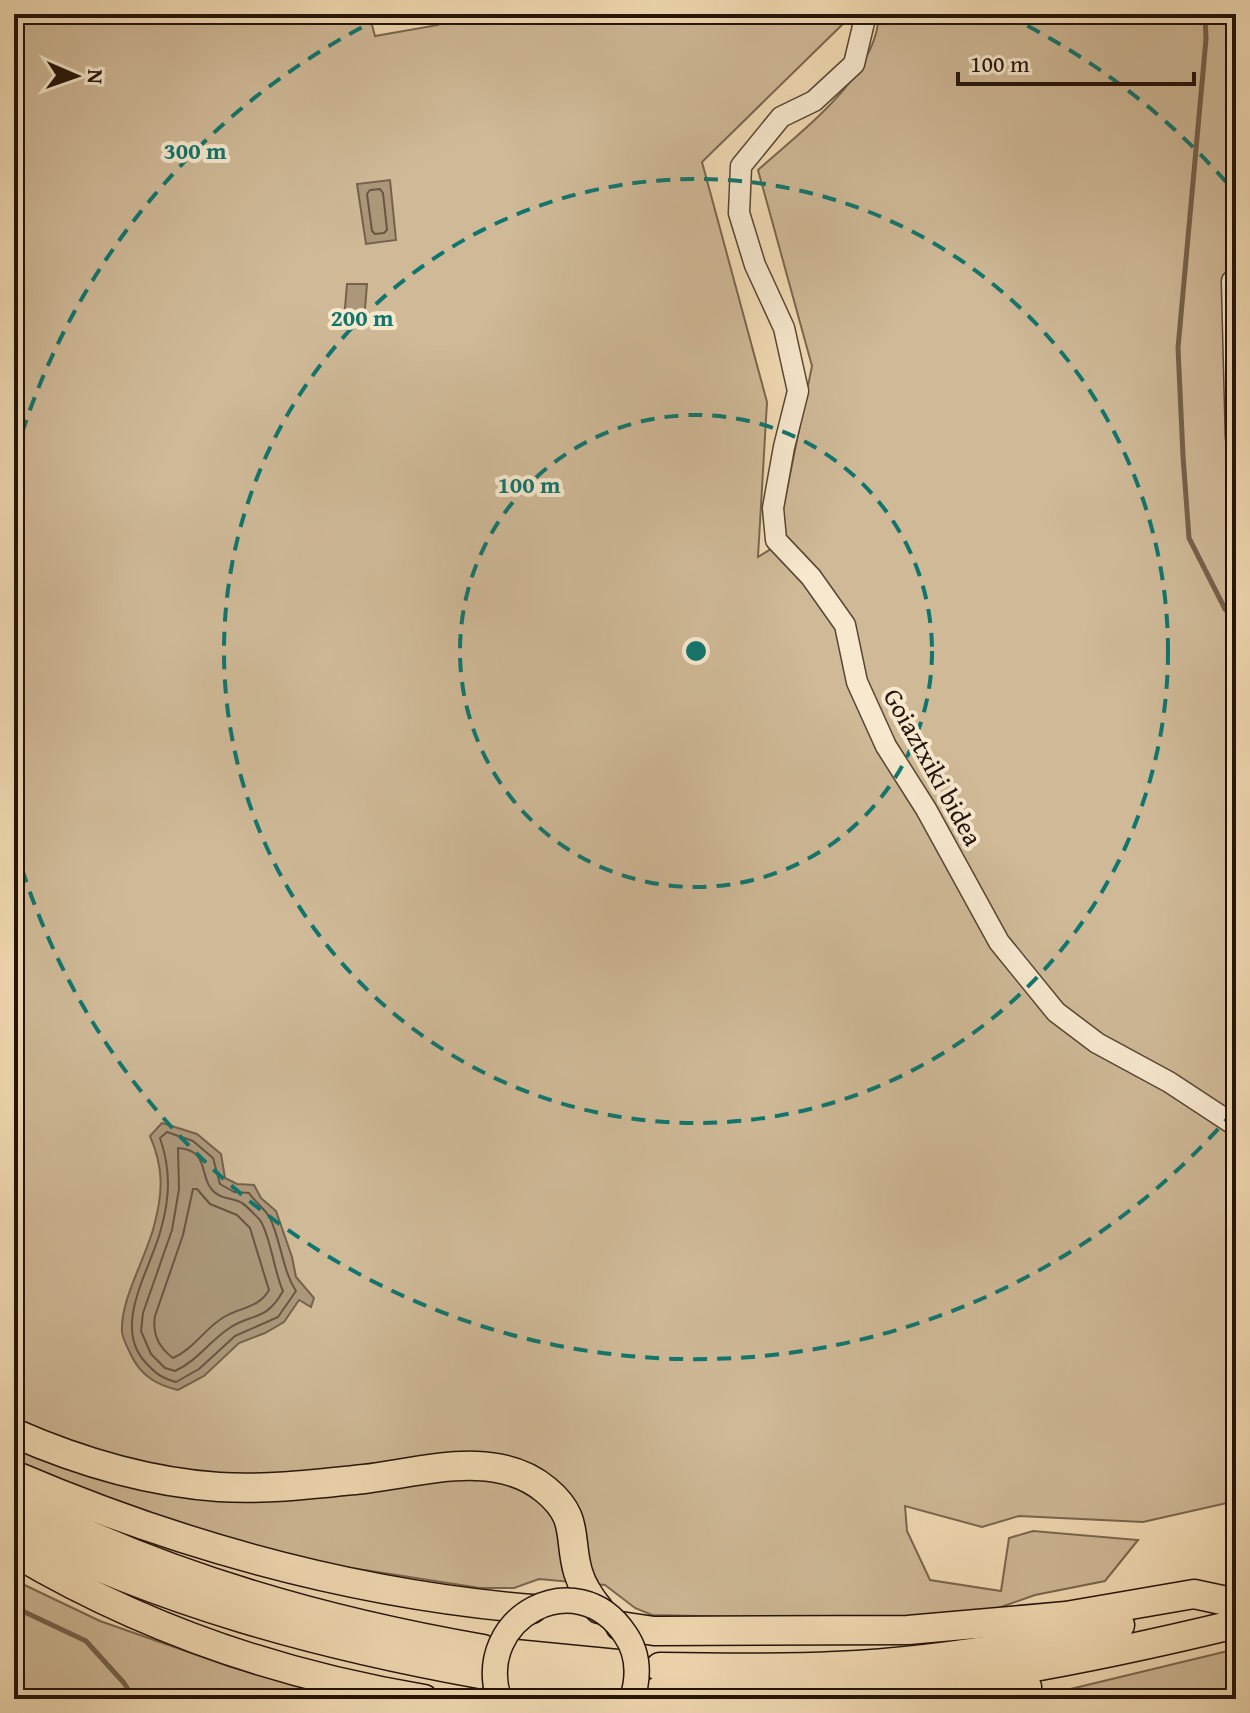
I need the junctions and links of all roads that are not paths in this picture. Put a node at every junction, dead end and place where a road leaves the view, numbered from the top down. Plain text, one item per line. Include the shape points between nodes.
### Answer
1 (866, 14) edge
2 (1232, 281) dead end
3 (1236, 437) edge
4 (1236, 1126) edge
5 (14, 1433) edge
6 (14, 1475) edge
7 (14, 1499) edge
8 (14, 1528) edge
9 (575, 1547) junction
10 (14, 1552) edge
11 (542, 1606) junction
12 (1231, 1607) edge
13 (609, 1618) junction
14 (1166, 1641) junction
15 (509, 1677) edge
16 (640, 1683) edge
17 (424, 1699) edge
18 (976, 1699) edge

1 - 4 street, Goiaztxiki bidea via 854,64 814,101 781,117 741,166 739,213 755,265 784,328 798,391 773,508 776,540 845,625 857,682 886,746 999,942 1056,1012 1097,1043
2 - 3 street
5 - 9 highway via 113,1470 221,1487 293,1486 459,1466 506,1470 552,1495 566,1513
6 - 11 highway via 166,1535 301,1573 485,1605
7 - 8 highway via 222,1585 481,1662 350,1648 212,1609
9 - 11 highway via 567,1583
9 - 13 highway via 583,1586
10 - 17 highway via 123,1610 221,1648 342,1683
11 - 13 main road, bridge via 576,1602
11 - 15 main road, bridge via 518,1619 498,1647 494,1680
12 - 13 highway via 1194,1594 1066,1616 908,1630 654,1631
12 - 14 highway
12 - 16 highway via 921,1659 749,1669
13 - 16 main road, bridge via 629,1639 636,1686
14 - 16 highway via 980,1677 839,1693 761,1694
14 - 18 highway via 1141,1659
15 - 16 highway

